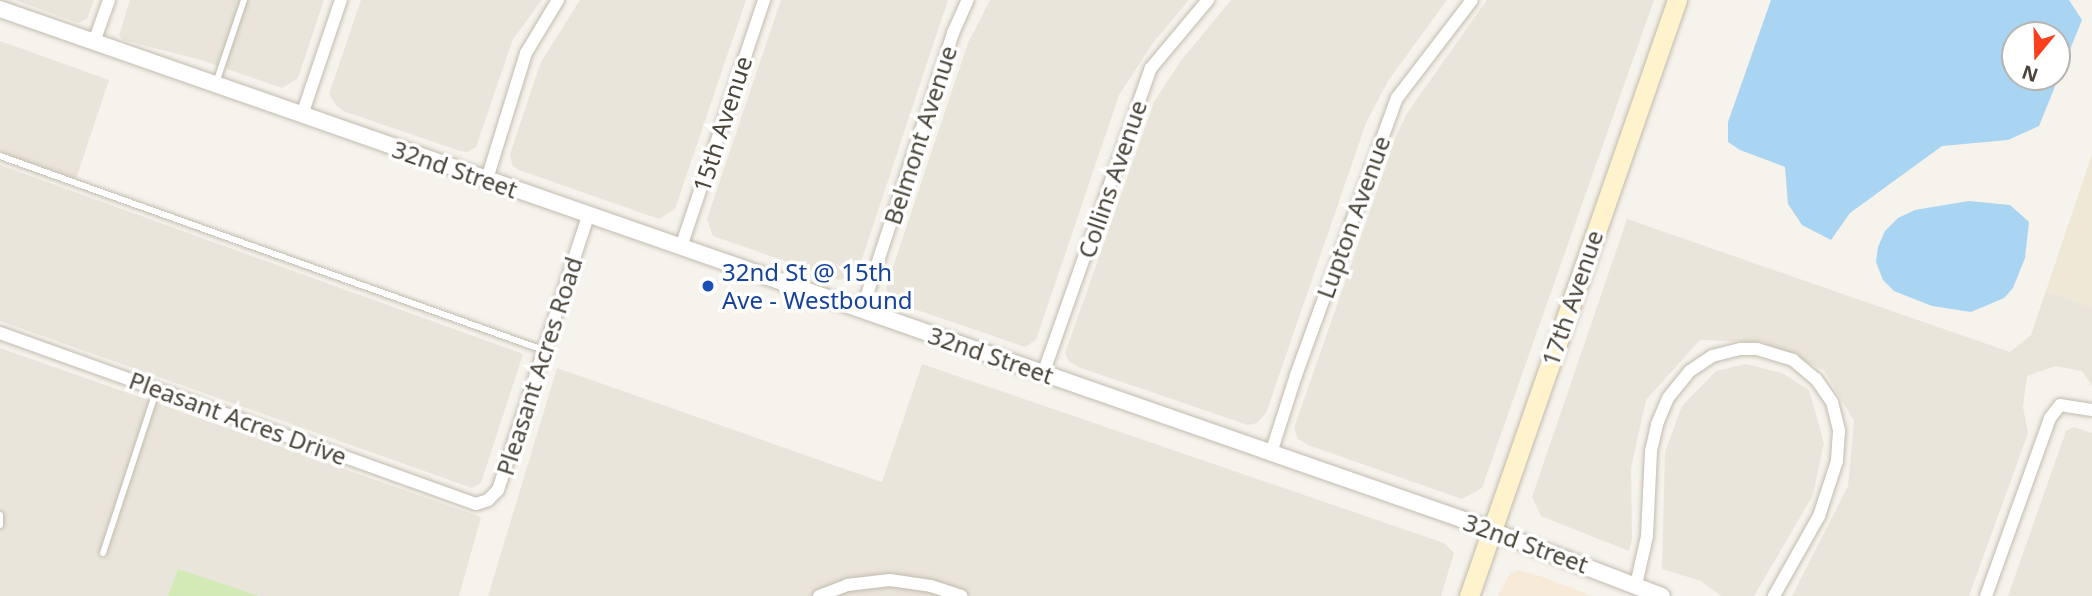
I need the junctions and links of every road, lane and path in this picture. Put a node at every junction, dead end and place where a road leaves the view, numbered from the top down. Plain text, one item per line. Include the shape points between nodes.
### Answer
1 (109, 0) edge
2 (244, 0) edge
3 (341, 0) edge
4 (558, 0) edge
5 (764, 0) edge
6 (968, 0) edge
7 (1208, 0) edge
8 (1472, 0) edge
9 (1676, 0) edge
10 (0, 9) edge
11 (94, 42) junction
12 (215, 85) junction
13 (302, 115) junction
14 (0, 156) edge
15 (487, 179) junction
16 (587, 216) junction
17 (681, 247) junction
18 (862, 310) junction
19 (0, 333) edge
20 (543, 350) junction
21 (1043, 373) junction
22 (157, 389) junction
23 (2092, 411) edge
24 (1271, 453) junction
25 (476, 504) joint
26 (0, 515) edge
27 (0, 524) edge
28 (1491, 530) junction
29 (103, 553) dead end
30 (1636, 584) junction
31 (819, 596) edge
32 (961, 596) edge
33 (1469, 596) edge
34 (1662, 596) edge
35 (1774, 596) edge
36 (1986, 596) edge

1 - 11 street
2 - 12 lane
3 - 13 street
4 - 15 street via 526,53
5 - 17 street, 15th Avenue
6 - 18 street, Belmont Avenue via 953,33
7 - 21 street, Collins Avenue via 1152,68
8 - 24 street, Lupton Avenue via 1397,98
9 - 28 main road, 17th Avenue
10 - 11 street, 32nd Street
11 - 12 street, 32nd Street
12 - 13 street, 32nd Street
13 - 15 street, 32nd Street
14 - 20 lane
15 - 16 street, 32nd Street
16 - 17 street, 32nd Street
16 - 20 street, Pleasant Acres Road
17 - 18 street, 32nd Street
18 - 21 street, 32nd Street
19 - 22 street, Pleasant Acres Drive
20 - 25 street, Pleasant Acres Road via 498,490
21 - 24 street, 32nd Street
22 - 25 street, Pleasant Acres Drive
22 - 29 lane
23 - 36 street via 2060,405 2045,430
24 - 28 street, 32nd Street
26 - 27 lane
28 - 30 street, 32nd Street
28 - 33 main road, 17th Avenue
30 - 34 street, 32nd Street
30 - 35 street via 1647,536 1651,451 1668,398 1690,371 1712,356 1757,349 1793,360 1816,379 1832,402 1839,431 1837,461 1819,516
31 - 32 street via 846,585 890,580

